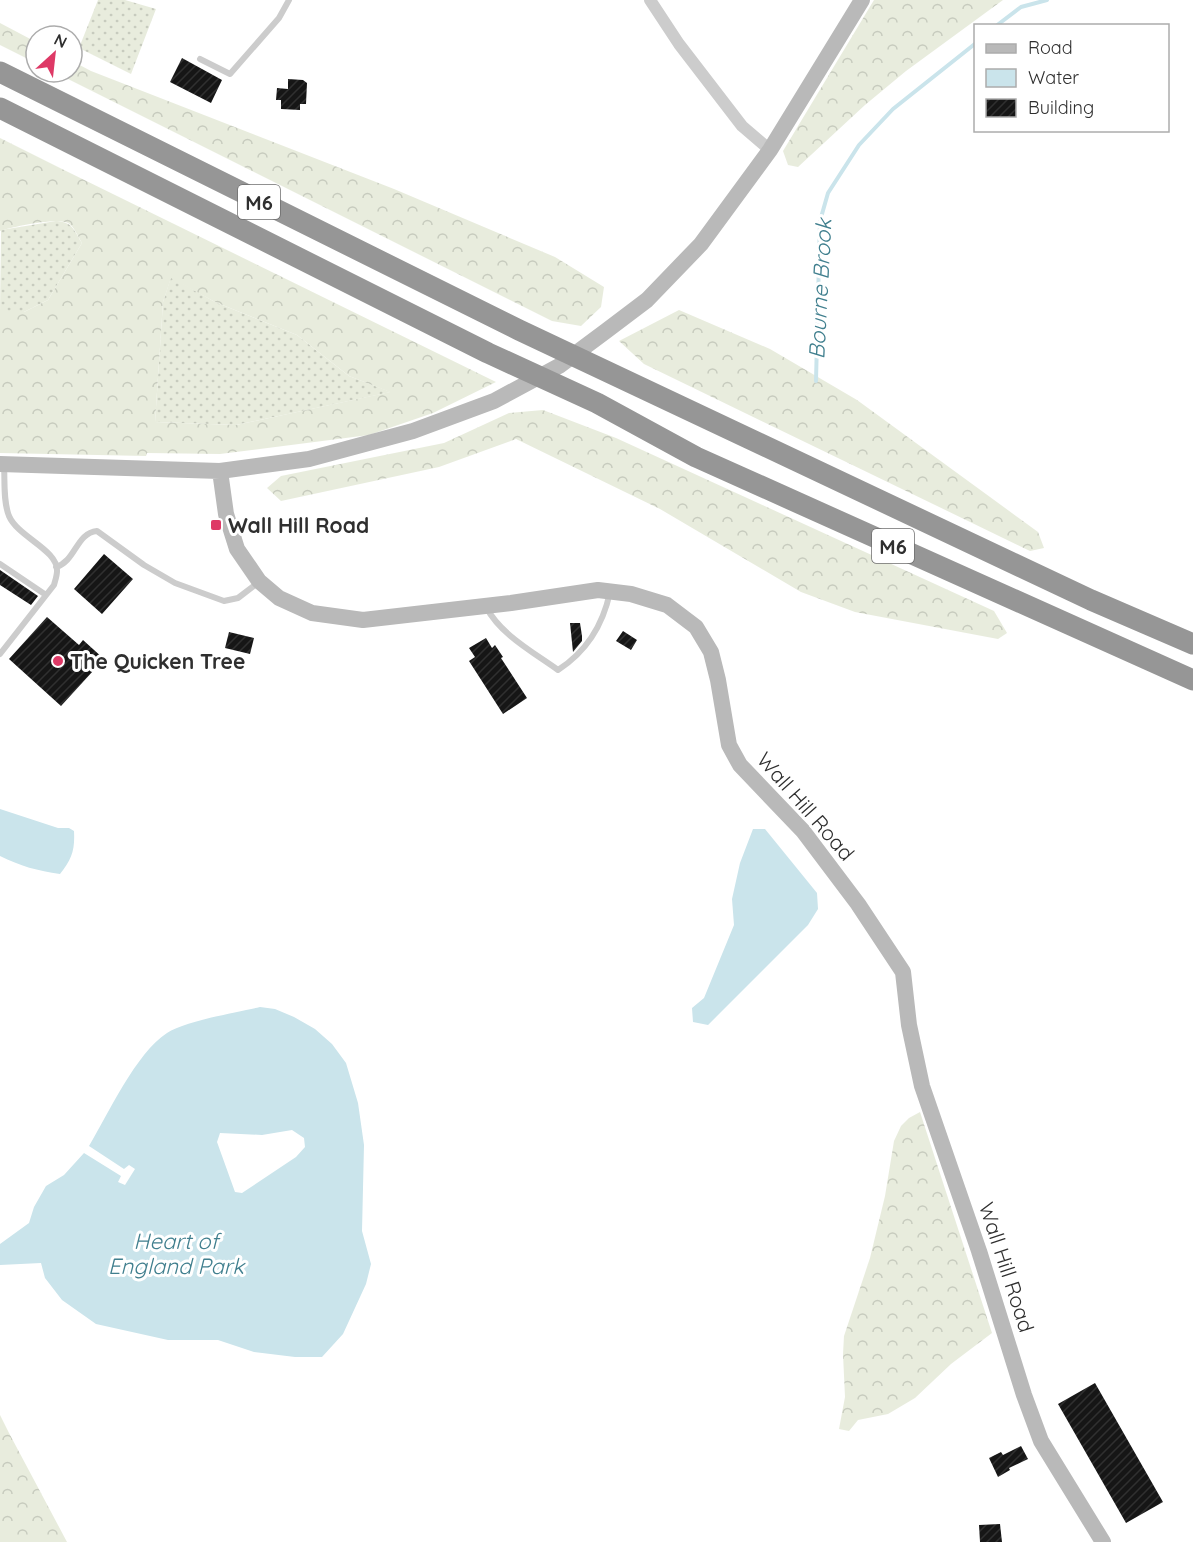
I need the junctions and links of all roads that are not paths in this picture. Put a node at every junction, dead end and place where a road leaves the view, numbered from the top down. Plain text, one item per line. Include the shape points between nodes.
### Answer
1 (288, 0) edge
2 (650, 0) edge
3 (862, 0) edge
4 (200, 59) dead end
5 (0, 72) edge
6 (0, 108) edge
7 (770, 150) junction
8 (2, 464) edge
9 (220, 471) junction
10 (0, 564) edge
11 (56, 567) junction
12 (260, 581) junction
13 (610, 592) junction
14 (46, 595) junction
15 (485, 606) junction
16 (1193, 644) edge
17 (0, 654) edge
18 (1193, 680) edge
19 (1103, 1542) edge

1 - 4 lane via 279,18 230,74
2 - 7 street via 742,126
3 - 7 street
5 - 16 highway, M6 via 519,330 1091,600
6 - 18 highway, M6 via 488,353 597,403 696,457
7 - 9 street via 701,244 647,300 559,366 494,401 413,431 309,459
8 - 9 street
8 - 11 lane via 9,517 21,533 50,556
9 - 12 street, Wall Hill Road via 226,514 237,549
10 - 14 lane
11 - 12 lane via 68,561 85,536 96,531 175,583 224,601 238,598
11 - 14 lane via 54,585
12 - 15 street, Wall Hill Road via 279,598 312,613 363,620
13 - 15 street, Wall Hill Road via 598,590
13 - 15 lane via 606,610 591,639 558,670 503,630
13 - 19 street, Wall Hill Road via 667,605 696,627 711,652 729,745 740,765 802,831 858,904 903,972 922,1086 1024,1395 1041,1442
14 - 17 lane

